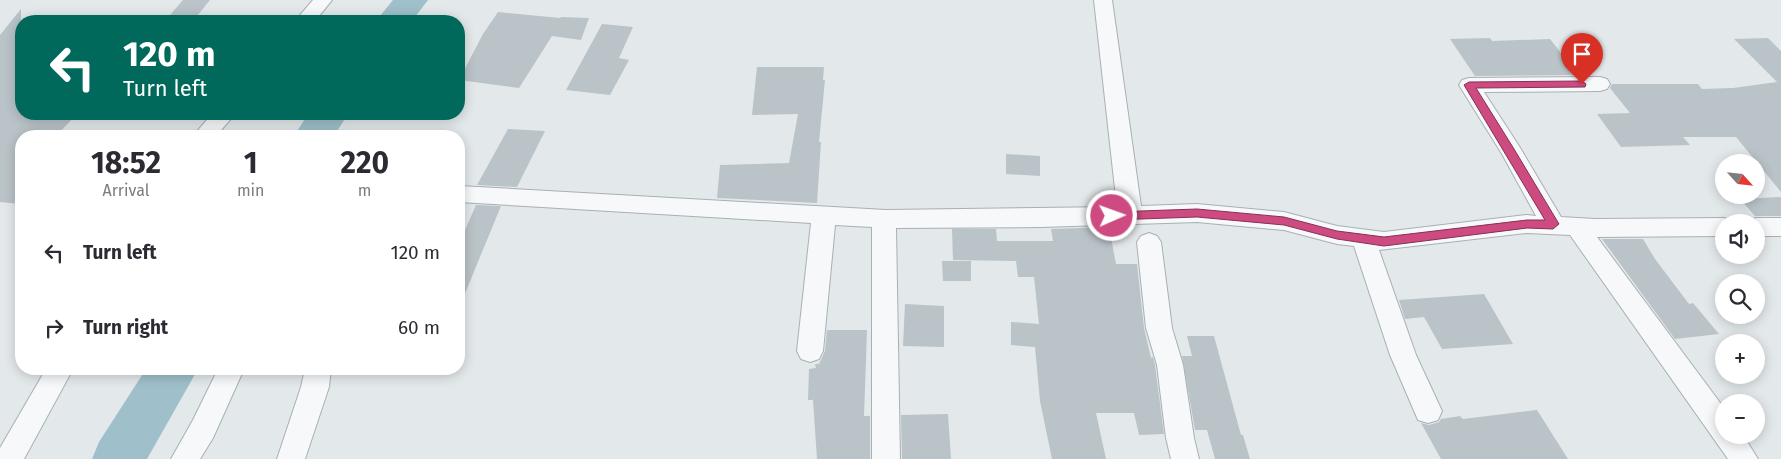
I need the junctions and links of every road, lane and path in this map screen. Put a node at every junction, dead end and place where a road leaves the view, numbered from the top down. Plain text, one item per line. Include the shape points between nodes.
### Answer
1 (323, 0) edge
2 (1103, 0) edge
3 (310, 15) edge
4 (1600, 84) dead end
5 (219, 120) edge
6 (209, 130) edge
7 (465, 194) edge
8 (824, 215) junction
9 (1130, 215) junction
10 (884, 219) junction
11 (1565, 225) junction
12 (1715, 227) edge
13 (1363, 238) junction
14 (1149, 242) dead end
15 (810, 351) dead end
16 (57, 375) edge
17 (228, 375) edge
18 (317, 375) edge
19 (1428, 411) dead end
20 (1715, 418) edge
21 (1733, 444) edge
22 (9, 459) edge
23 (185, 459) edge
24 (291, 459) edge
25 (886, 459) edge
26 (1185, 459) edge
27 (1744, 459) edge

1 - 3 street
2 - 9 street
4 - 11 street via 1469,85 1511,151
5 - 6 street
7 - 8 street
8 - 10 street
8 - 15 street
9 - 10 street
9 - 13 street via 1197,213 1284,221 1337,235
10 - 25 street
11 - 12 street via 1595,228
11 - 13 street via 1527,224 1384,241
11 - 20 street
13 - 19 street via 1403,355
14 - 26 street via 1159,328 1170,365
16 - 22 street
17 - 23 street
18 - 24 street
21 - 27 street

